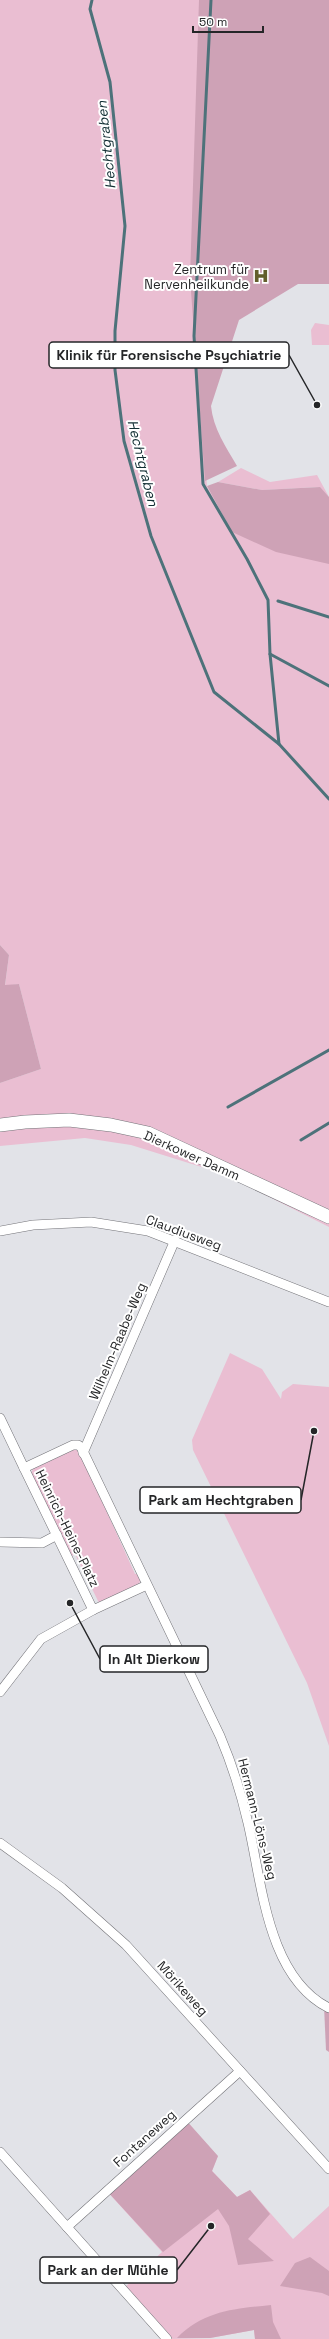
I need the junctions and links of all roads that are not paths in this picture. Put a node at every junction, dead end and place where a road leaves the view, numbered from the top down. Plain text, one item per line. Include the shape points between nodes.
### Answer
1 (0, 1125) edge
2 (329, 1217) edge
3 (0, 1231) edge
4 (175, 1240) junction
5 (329, 1302) edge
6 (0, 1418) edge
7 (84, 1453) junction
8 (24, 1468) junction
9 (57, 1535) junction
10 (0, 1542) edge
11 (147, 1585) junction
12 (94, 1610) junction
13 (0, 1692) edge
14 (0, 1843) edge
15 (329, 2008) edge
16 (240, 2071) junction
17 (0, 2152) edge
18 (329, 2169) edge
19 (67, 2227) junction
20 (167, 2339) edge

1 - 2 street, Dierkower Damm via 69,1120 111,1124 148,1133
3 - 4 street, Claudiusweg via 33,1225 92,1222 148,1231
4 - 5 street, Claudiusweg
4 - 7 street, Wilhelm-Raabe-Weg
6 - 8 street
7 - 8 street, Heinrich-Heine-Platz via 78,1445 73,1445
7 - 11 street
8 - 9 street, Heinrich-Heine-Platz
9 - 10 street via 42,1543
9 - 12 street, Heinrich-Heine-Platz
11 - 12 street
11 - 15 street, Hermann-Löns-Weg via 230,1759 248,1822 272,1932 284,1963 303,1987
12 - 13 street via 42,1639
14 - 16 street, Mörikeweg via 62,1888 108,1928 161,1982
16 - 18 street, Mörikeweg
16 - 19 street, Fontaneweg
17 - 19 street
19 - 20 street

